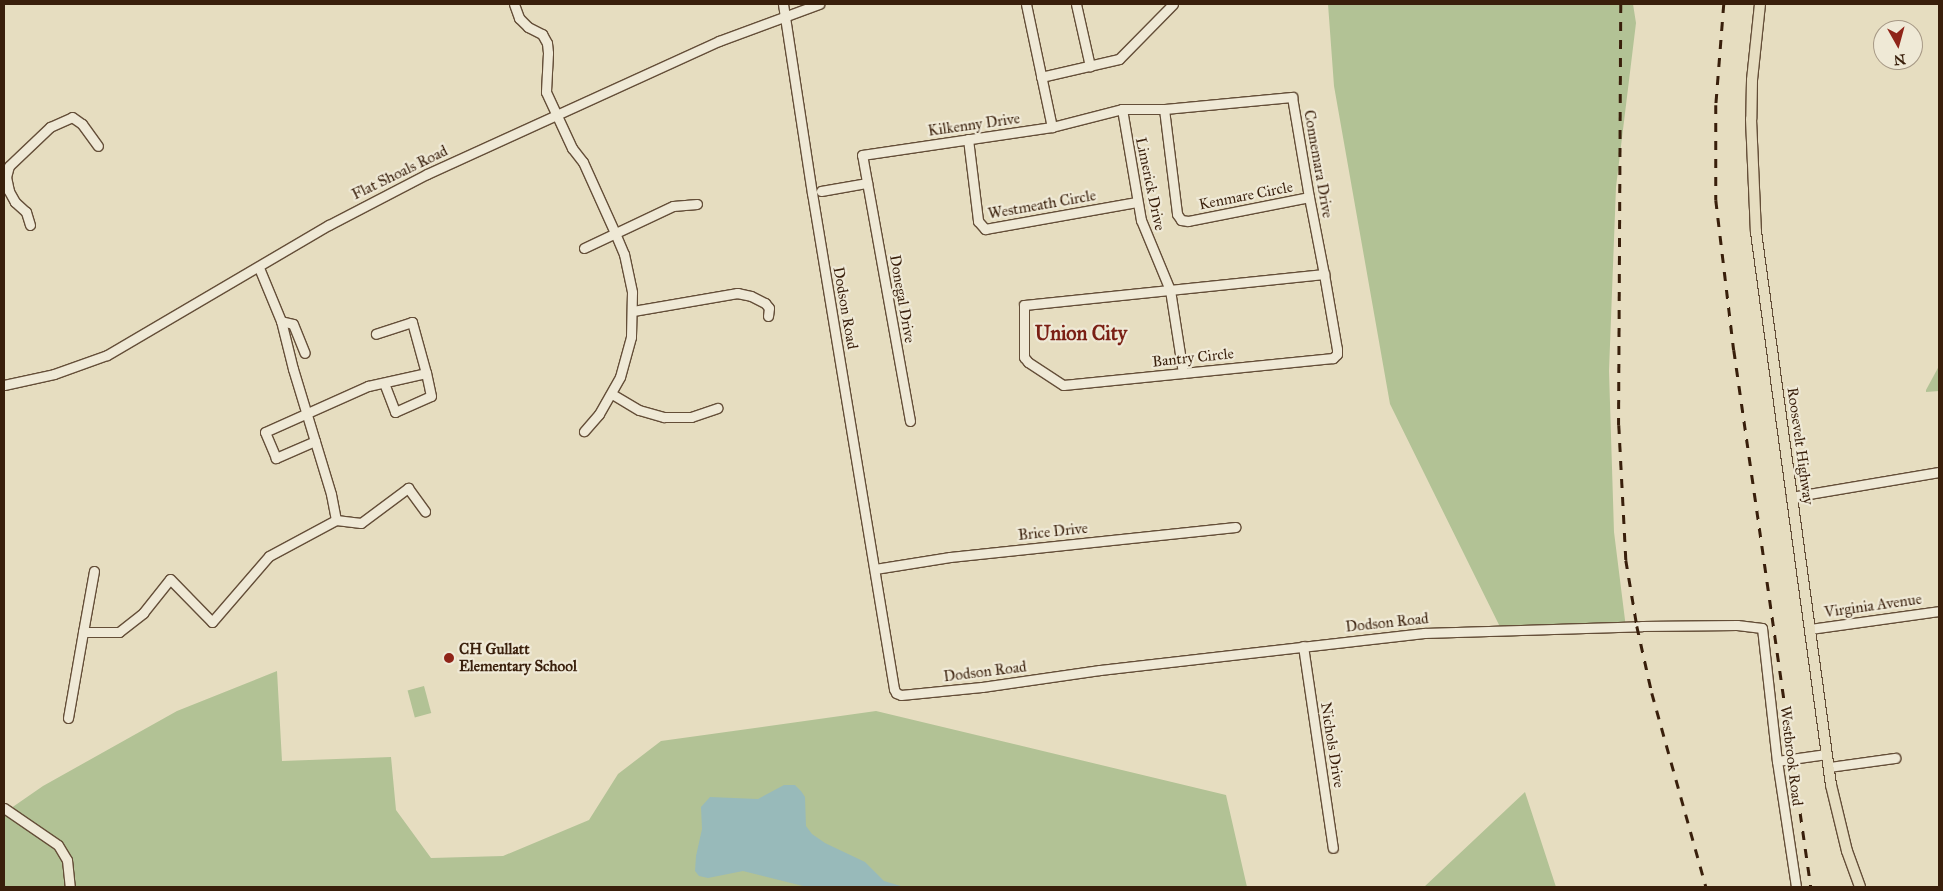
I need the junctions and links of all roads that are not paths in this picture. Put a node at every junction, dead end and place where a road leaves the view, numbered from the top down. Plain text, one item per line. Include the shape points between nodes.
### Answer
1 (514, 4) edge
2 (783, 4) edge
3 (819, 4) edge
4 (1026, 4) edge
5 (1076, 4) edge
6 (1173, 4) edge
7 (1760, 4) edge
8 (804, 6) edge
9 (783, 16) junction
10 (1090, 66) junction
11 (1041, 77) junction
12 (1122, 109) junction
13 (1164, 109) junction
14 (556, 115) junction
15 (1052, 127) junction
16 (968, 139) junction
17 (98, 146) dead end
18 (6, 162) edge
19 (867, 183) junction
20 (821, 191) dead end
21 (1309, 197) junction
22 (1137, 202) junction
23 (697, 204) dead end
24 (30, 225) dead end
25 (615, 233) junction
26 (584, 248) dead end
27 (259, 268) junction
28 (1324, 274) junction
29 (1170, 290) junction
30 (633, 311) junction
31 (768, 316) dead end
32 (281, 321) junction
33 (376, 334) dead end
34 (305, 353) dead end
35 (426, 373) junction
36 (1183, 373) junction
37 (384, 383) junction
38 (4, 385) edge
39 (612, 394) junction
40 (717, 408) dead end
41 (307, 414) junction
42 (910, 421) dead end
43 (584, 431) dead end
44 (315, 441) junction
45 (1939, 472) edge
46 (1792, 497) junction
47 (425, 512) dead end
48 (336, 520) junction
49 (1235, 527) dead end
50 (875, 568) junction
51 (94, 571) dead end
52 (1939, 611) edge
53 (1762, 628) joint
54 (1810, 629) junction
55 (83, 632) junction
56 (1303, 646) junction
57 (68, 718) dead end
58 (1827, 754) junction
59 (1894, 758) dead end
60 (1777, 761) junction
61 (1829, 767) junction
62 (4, 808) edge
63 (1333, 848) dead end
64 (70, 887) edge
65 (1796, 887) edge
66 (1860, 887) edge

1 - 14 street via 519,18 542,34 546,43 546,92
2 - 9 street, Dodson Road
3 - 8 street, Flat Shoals Road
4 - 11 street
5 - 10 street
6 - 10 street via 1124,56
7 - 46 main road, Roosevelt Highway via 1751,110 1754,204
8 - 9 street, Flat Shoals Road
9 - 14 street, Flat Shoals Road via 718,41
9 - 50 street, Dodson Road
10 - 11 street
11 - 15 street
12 - 13 street, Kilkenny Drive
12 - 15 street, Kilkenny Drive
12 - 22 street, Limerick Drive
13 - 21 street, Connemara Drive via 1292,97
13 - 21 street, Kenmare Circle via 1177,214 1181,220
14 - 25 street via 572,148 583,162
14 - 27 street, Flat Shoals Road via 372,202
15 - 16 street, Kilkenny Drive
16 - 19 street, Kilkenny Drive via 862,155
16 - 22 street, Westmeath Circle via 978,221 985,230
17 - 18 street via 82,124 72,117 50,127
18 - 24 street via 9,191 26,212
19 - 20 street
19 - 42 street, Donegal Drive
21 - 28 street, Connemara Drive
22 - 29 street, Limerick Drive via 1146,236
23 - 25 street via 673,206
25 - 26 street
25 - 30 street via 629,271
27 - 32 street
27 - 38 street, Flat Shoals Road via 107,355 54,374
28 - 29 street, Bantry Circle
28 - 36 street, Bantry Circle via 1337,349 1333,358
29 - 36 street, Limerick Drive
29 - 36 street, Bantry Circle via 1024,305 1024,357 1063,385
30 - 31 street via 737,293 765,303 769,308
30 - 39 street via 629,351
32 - 34 street via 293,324
32 - 41 street
33 - 35 street via 412,322
35 - 37 street
35 - 37 street via 431,396 395,412
37 - 41 street via 368,386
39 - 40 street via 639,410 664,417 691,417
39 - 43 street
41 - 44 street
41 - 44 street via 265,432 276,458
44 - 48 street via 332,494
45 - 46 street
46 - 54 main road, Roosevelt Highway
47 - 48 street via 408,488 361,523
48 - 55 street via 269,556 212,622 170,579 143,613 118,632
49 - 50 street, Brice Drive
50 - 56 street, Dodson Road via 894,689 901,695
51 - 55 street
52 - 54 street, Virginia Avenue
53 - 56 street, Dodson Road via 1738,625 1642,626 1424,633
53 - 60 street, Westbrook Road
54 - 58 main road, Roosevelt Highway
55 - 57 street
56 - 63 street, Nichols Drive
58 - 60 street
58 - 61 main road, Roosevelt Highway
59 - 61 street
60 - 65 street, Westbrook Road
61 - 66 main road, Roosevelt Highway via 1838,816
62 - 64 street via 58,845 67,860

